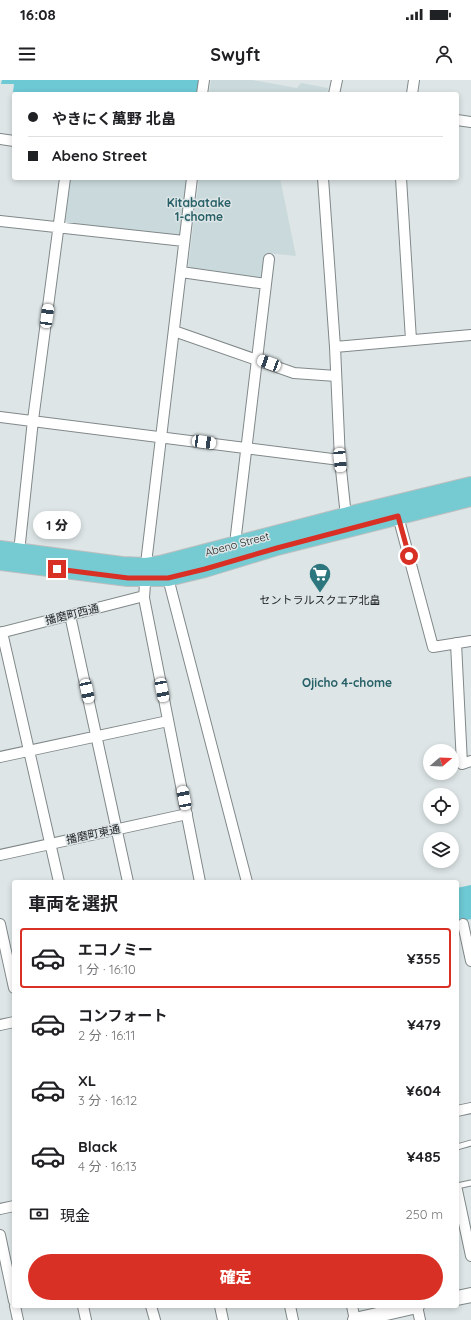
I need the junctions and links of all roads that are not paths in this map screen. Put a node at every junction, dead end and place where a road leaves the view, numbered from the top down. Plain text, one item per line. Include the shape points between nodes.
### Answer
1 (204, 80) edge
2 (337, 80) edge
3 (414, 80) edge
4 (202, 92) edge
5 (334, 92) edge
6 (412, 92) edge
7 (459, 120) edge
8 (471, 122) edge
9 (0, 139) edge
10 (12, 141) edge
11 (64, 180) edge
12 (192, 180) edge
13 (323, 180) edge
14 (401, 180) edge
15 (0, 221) edge
16 (59, 227) junction
17 (184, 242) junction
18 (269, 259) dead end
19 (181, 272) junction
20 (266, 284) junction
21 (174, 331) junction
22 (471, 335) edge
23 (411, 340) junction
24 (335, 347) junction
25 (256, 359) junction
26 (336, 376) junction
27 (0, 417) edge
28 (33, 420) junction
29 (162, 437) junction
30 (247, 448) junction
31 (340, 460) junction
32 (471, 485) edge
33 (471, 498) edge
34 (398, 516) junction
35 (348, 522) junction
36 (237, 545) junction
37 (0, 549) edge
38 (19, 552) junction
39 (0, 562) edge
40 (146, 572) junction
41 (168, 578) junction
42 (144, 596) junction
43 (70, 615) junction
44 (1, 632) edge
45 (471, 641) edge
46 (456, 643) junction
47 (168, 721) junction
48 (97, 736) junction
49 (29, 751) junction
50 (0, 757) edge
51 (471, 761) edge
52 (187, 814) junction
53 (117, 829) junction
54 (50, 844) junction
55 (0, 855) edge
56 (59, 880) edge
57 (128, 880) edge
58 (200, 880) edge
59 (245, 880) edge
60 (464, 923) edge
61 (0, 924) edge
62 (471, 961) edge
63 (12, 979) edge
64 (12, 1022) edge
65 (0, 1025) edge
66 (471, 1108) edge
67 (459, 1110) edge
68 (471, 1143) edge
69 (459, 1146) edge
70 (471, 1182) edge
71 (459, 1185) edge
72 (459, 1199) edge
73 (12, 1206) edge
74 (0, 1209) edge
75 (464, 1221) edge
76 (0, 1235) edge
77 (471, 1256) edge
78 (12, 1292) edge
79 (471, 1295) edge
80 (459, 1298) edge
81 (15, 1308) edge
82 (83, 1308) edge
83 (152, 1308) edge
84 (220, 1308) edge
85 (290, 1308) edge
86 (352, 1308) edge
87 (408, 1308) edge
88 (417, 1308) edge
89 (18, 1320) edge
90 (86, 1320) edge
91 (155, 1320) edge
92 (223, 1320) edge
93 (293, 1320) edge
94 (355, 1320) edge
95 (420, 1320) edge

1 - 4 street
2 - 5 street
3 - 6 street
7 - 8 street
9 - 10 street
11 - 16 street
12 - 17 street
13 - 24 street
14 - 23 street
15 - 16 street
16 - 17 street
16 - 28 street
17 - 19 street
18 - 20 street
19 - 20 street
19 - 21 street
20 - 25 street
21 - 25 street
21 - 29 street
22 - 23 street
23 - 24 street
24 - 26 street
25 - 26 street via 294,372
25 - 30 street
26 - 31 street
27 - 28 street
28 - 29 street
28 - 38 street
29 - 30 street
29 - 40 street
30 - 31 street
30 - 36 street via 236,535
31 - 35 street
32 - 35 main road, Abeno Street
33 - 34 main road, Abeno Street
34 - 35 main road, Abeno Street
34 - 46 street via 433,647
35 - 36 main road, Abeno Street
35 - 41 main road, Abeno Street via 277,548
36 - 40 main road, Abeno Street via 164,564
37 - 38 main road, Abeno Street
38 - 40 main road, Abeno Street via 122,565
39 - 40 main road, Abeno Street via 128,578
40 - 41 main road, Abeno Street
40 - 42 street
41 - 59 street
42 - 43 street, 播磨町西通
42 - 47 street
43 - 44 street, 播磨町西通
43 - 48 street
44 - 49 street
45 - 46 street
46 - 51 street via 462,764
47 - 48 street
47 - 52 street
48 - 49 street
48 - 53 street
49 - 50 street
49 - 54 street
52 - 53 street, 播磨町東通
52 - 58 street
53 - 54 street, 播磨町東通
53 - 57 street
54 - 55 street, 播磨町東通
54 - 56 street
60 - 62 street
61 - 63 street
64 - 65 street
66 - 67 street
68 - 69 lane
70 - 71 lane
72 - 75 street
73 - 74 street
75 - 77 street
76 - 78 street
79 - 80 street
81 - 89 street
82 - 90 street
83 - 91 street
84 - 92 street
85 - 93 street
86 - 94 street
87 - 94 street
88 - 95 street

